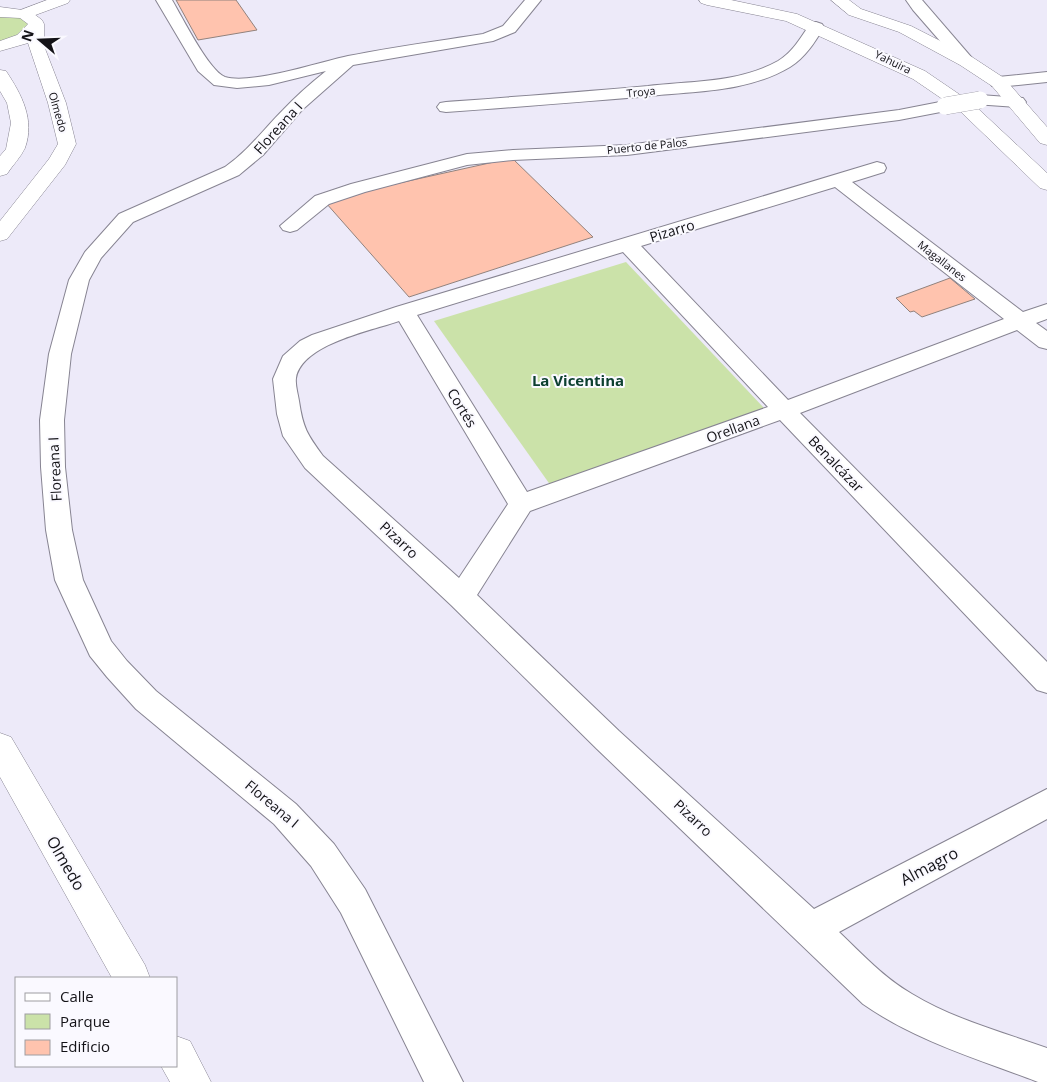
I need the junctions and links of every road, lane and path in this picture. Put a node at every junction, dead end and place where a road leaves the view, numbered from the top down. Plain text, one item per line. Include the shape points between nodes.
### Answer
1 (62, 0) edge
2 (164, 0) edge
3 (533, 0) edge
4 (707, 0) edge
5 (839, 0) edge
6 (914, 0) edge
7 (47, 3) edge
8 (0, 12) edge
9 (29, 21) junction
10 (816, 27) junction
11 (0, 46) edge
12 (348, 61) junction
13 (966, 61) junction
14 (0, 76) edge
15 (1047, 77) edge
16 (998, 82) junction
17 (8, 100) edge
18 (1016, 102) junction
19 (446, 107) dead end
20 (1047, 139) edge
21 (878, 168) dead end
22 (0, 170) edge
23 (838, 180) junction
24 (1047, 184) edge
25 (290, 226) dead end
26 (0, 235) edge
27 (628, 245) junction
28 (1047, 310) edge
29 (404, 312) junction
30 (1020, 321) junction
31 (1047, 342) edge
32 (784, 410) junction
33 (521, 504) junction
34 (461, 597) junction
35 (1047, 681) edge
36 (0, 747) edge
37 (1047, 803) edge
38 (811, 929) junction
39 (131, 977) edge
40 (178, 1059) edge
41 (1047, 1067) edge
42 (191, 1082) edge
43 (444, 1082) edge

1 - 7 main road
2 - 12 street via 206,71 220,81 258,82
3 - 12 street via 514,25 498,35
4 - 10 main road, Yahuira via 784,15
5 - 13 main road via 855,12 905,29
6 - 13 street
7 - 9 main road
8 - 9 main road
9 - 11 main road via 23,39
9 - 26 main road, Olmedo via 58,103 68,144
10 - 19 street, Troya via 805,45 786,63 757,76 722,84
10 - 24 main road, Yahuira via 919,75 966,107
12 - 43 street, Floreana I via 291,111 246,162 126,218 92,256 78,280 60,354 54,391 53,467 69,580 100,648 146,700 301,828 337,874 353,901
13 - 16 main road
14 - 17 main road
15 - 16 street
16 - 18 main road
17 - 22 main road via 20,123 15,149
18 - 20 main road
18 - 25 street, Puerto de Palos, bridge via 980,100 889,116 627,150 520,154 467,160 322,200
21 - 23 street, Pizarro
23 - 27 street, Pizarro
23 - 30 street, Magallanes
27 - 29 street, Pizarro
27 - 32 street, Benalcázar
28 - 30 street, Orellana
29 - 33 street, Cortés
29 - 34 street, Pizarro via 320,340 302,350 285,372 287,401 295,436 314,462
30 - 31 street, Magallanes
30 - 32 street, Orellana
32 - 33 street, Orellana
32 - 35 street, Benalcázar
33 - 34 street
34 - 38 street, Pizarro via 608,740
36 - 39 main road, Olmedo
37 - 38 street, Almagro
38 - 41 street, Pizarro via 876,991 899,1007 937,1026
40 - 42 main road

